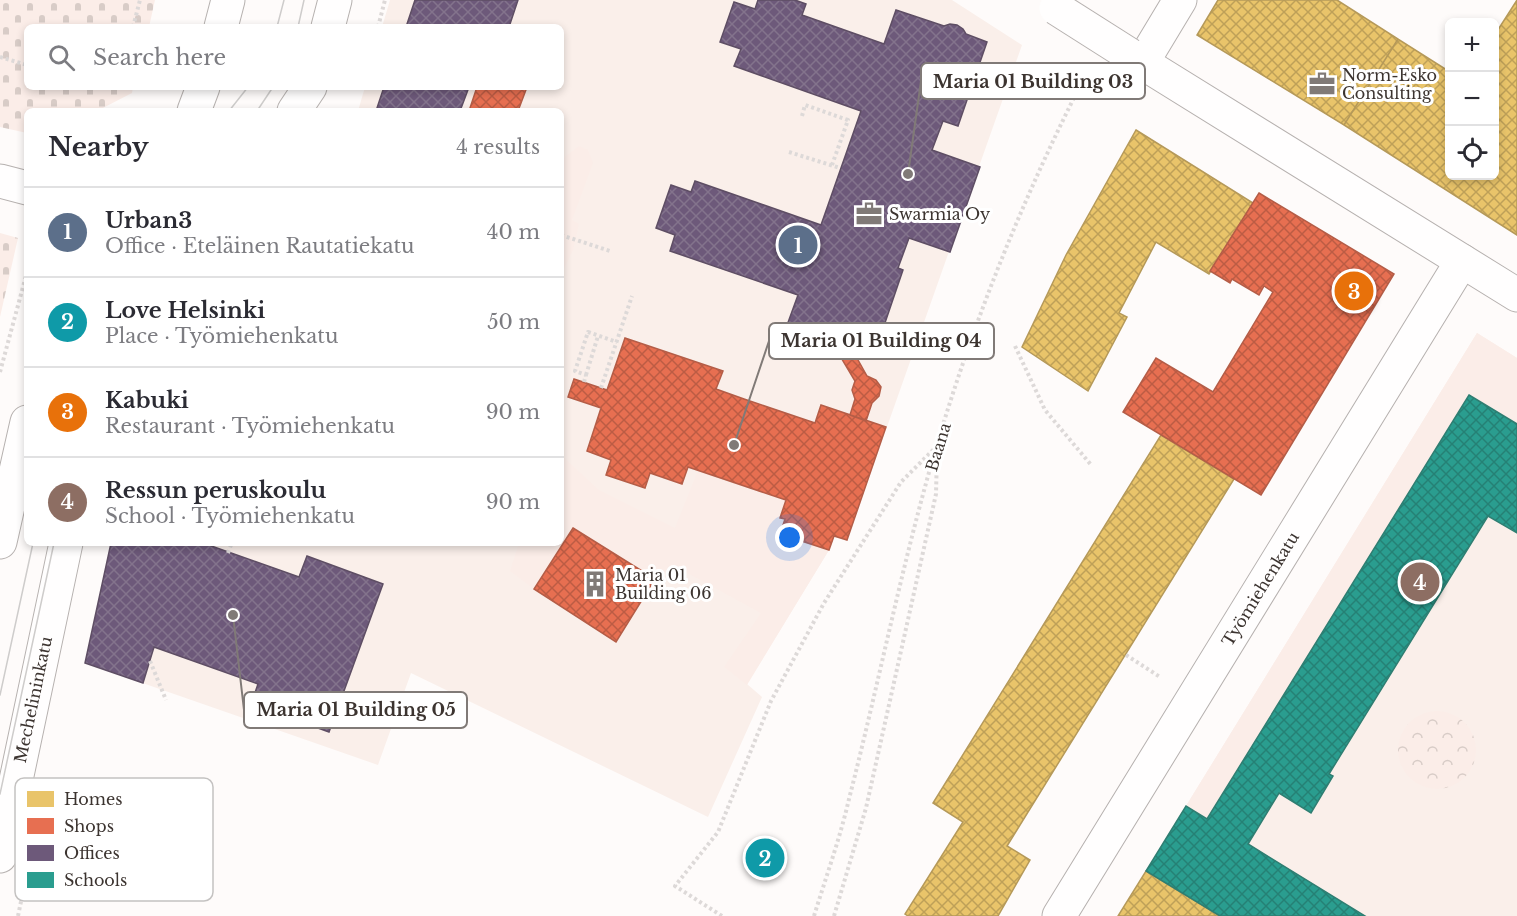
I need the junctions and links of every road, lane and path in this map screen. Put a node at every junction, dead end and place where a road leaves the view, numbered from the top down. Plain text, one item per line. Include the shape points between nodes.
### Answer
1 (140, 0) edge
2 (228, 0) edge
3 (335, 0) edge
4 (385, 0) edge
5 (1180, 0) edge
6 (1049, 4) edge
7 (134, 24) edge
8 (222, 24) edge
9 (329, 24) edge
10 (379, 24) edge
11 (0, 57) edge
12 (1136, 59) junction
13 (24, 63) edge
14 (1089, 67) dead end
15 (202, 90) edge
16 (307, 90) edge
17 (195, 108) edge
18 (296, 108) edge
19 (802, 116) dead end
20 (789, 152) dead end
21 (832, 165) junction
22 (840, 168) dead end
23 (0, 182) edge
24 (24, 187) edge
25 (564, 236) edge
26 (610, 251) dead end
27 (1462, 261) junction
28 (24, 283) edge
29 (1517, 295) edge
30 (632, 296) dead end
31 (598, 336) junction
32 (617, 342) junction
33 (1015, 346) dead end
34 (0, 372) edge
35 (586, 375) junction
36 (584, 382) dead end
37 (601, 388) dead end
38 (24, 435) edge
39 (937, 447) junction
40 (1092, 466) dead end
41 (0, 542) edge
42 (65, 546) edge
43 (230, 546) edge
44 (228, 553) dead end
45 (1126, 655) dead end
46 (150, 661) dead end
47 (1161, 678) dead end
48 (166, 700) dead end
49 (16, 778) edge
50 (15, 785) edge
51 (0, 856) edge
52 (722, 916) edge
53 (814, 916) edge
54 (834, 916) edge
55 (1059, 916) edge

1 - 7 path
2 - 8 street
3 - 9 street
4 - 10 path
5 - 12 street
6 - 12 street, bridge
11 - 13 path
12 - 27 street
14 - 39 path, Baana via 1033,186 981,314
15 - 17 street
16 - 18 street
19 - 21 path via 805,105 848,120
20 - 21 path
21 - 22 path
23 - 24 street
25 - 26 path
27 - 29 street
27 - 55 street, Työmiehenkatu
28 - 34 path
30 - 32 path
31 - 32 path
31 - 35 path
31 - 35 path via 588,332 575,372
32 - 37 path
33 - 40 path via 1045,410
35 - 36 path
38 - 41 street
39 - 52 path via 901,482 824,603 771,701 718,832 675,886
39 - 53 path, Baana via 900,583 849,802
39 - 54 path via 934,506 866,808
42 - 49 street, Mechelininkatu
43 - 44 path
45 - 47 path
46 - 48 path
50 - 51 street, Mechelininkatu

